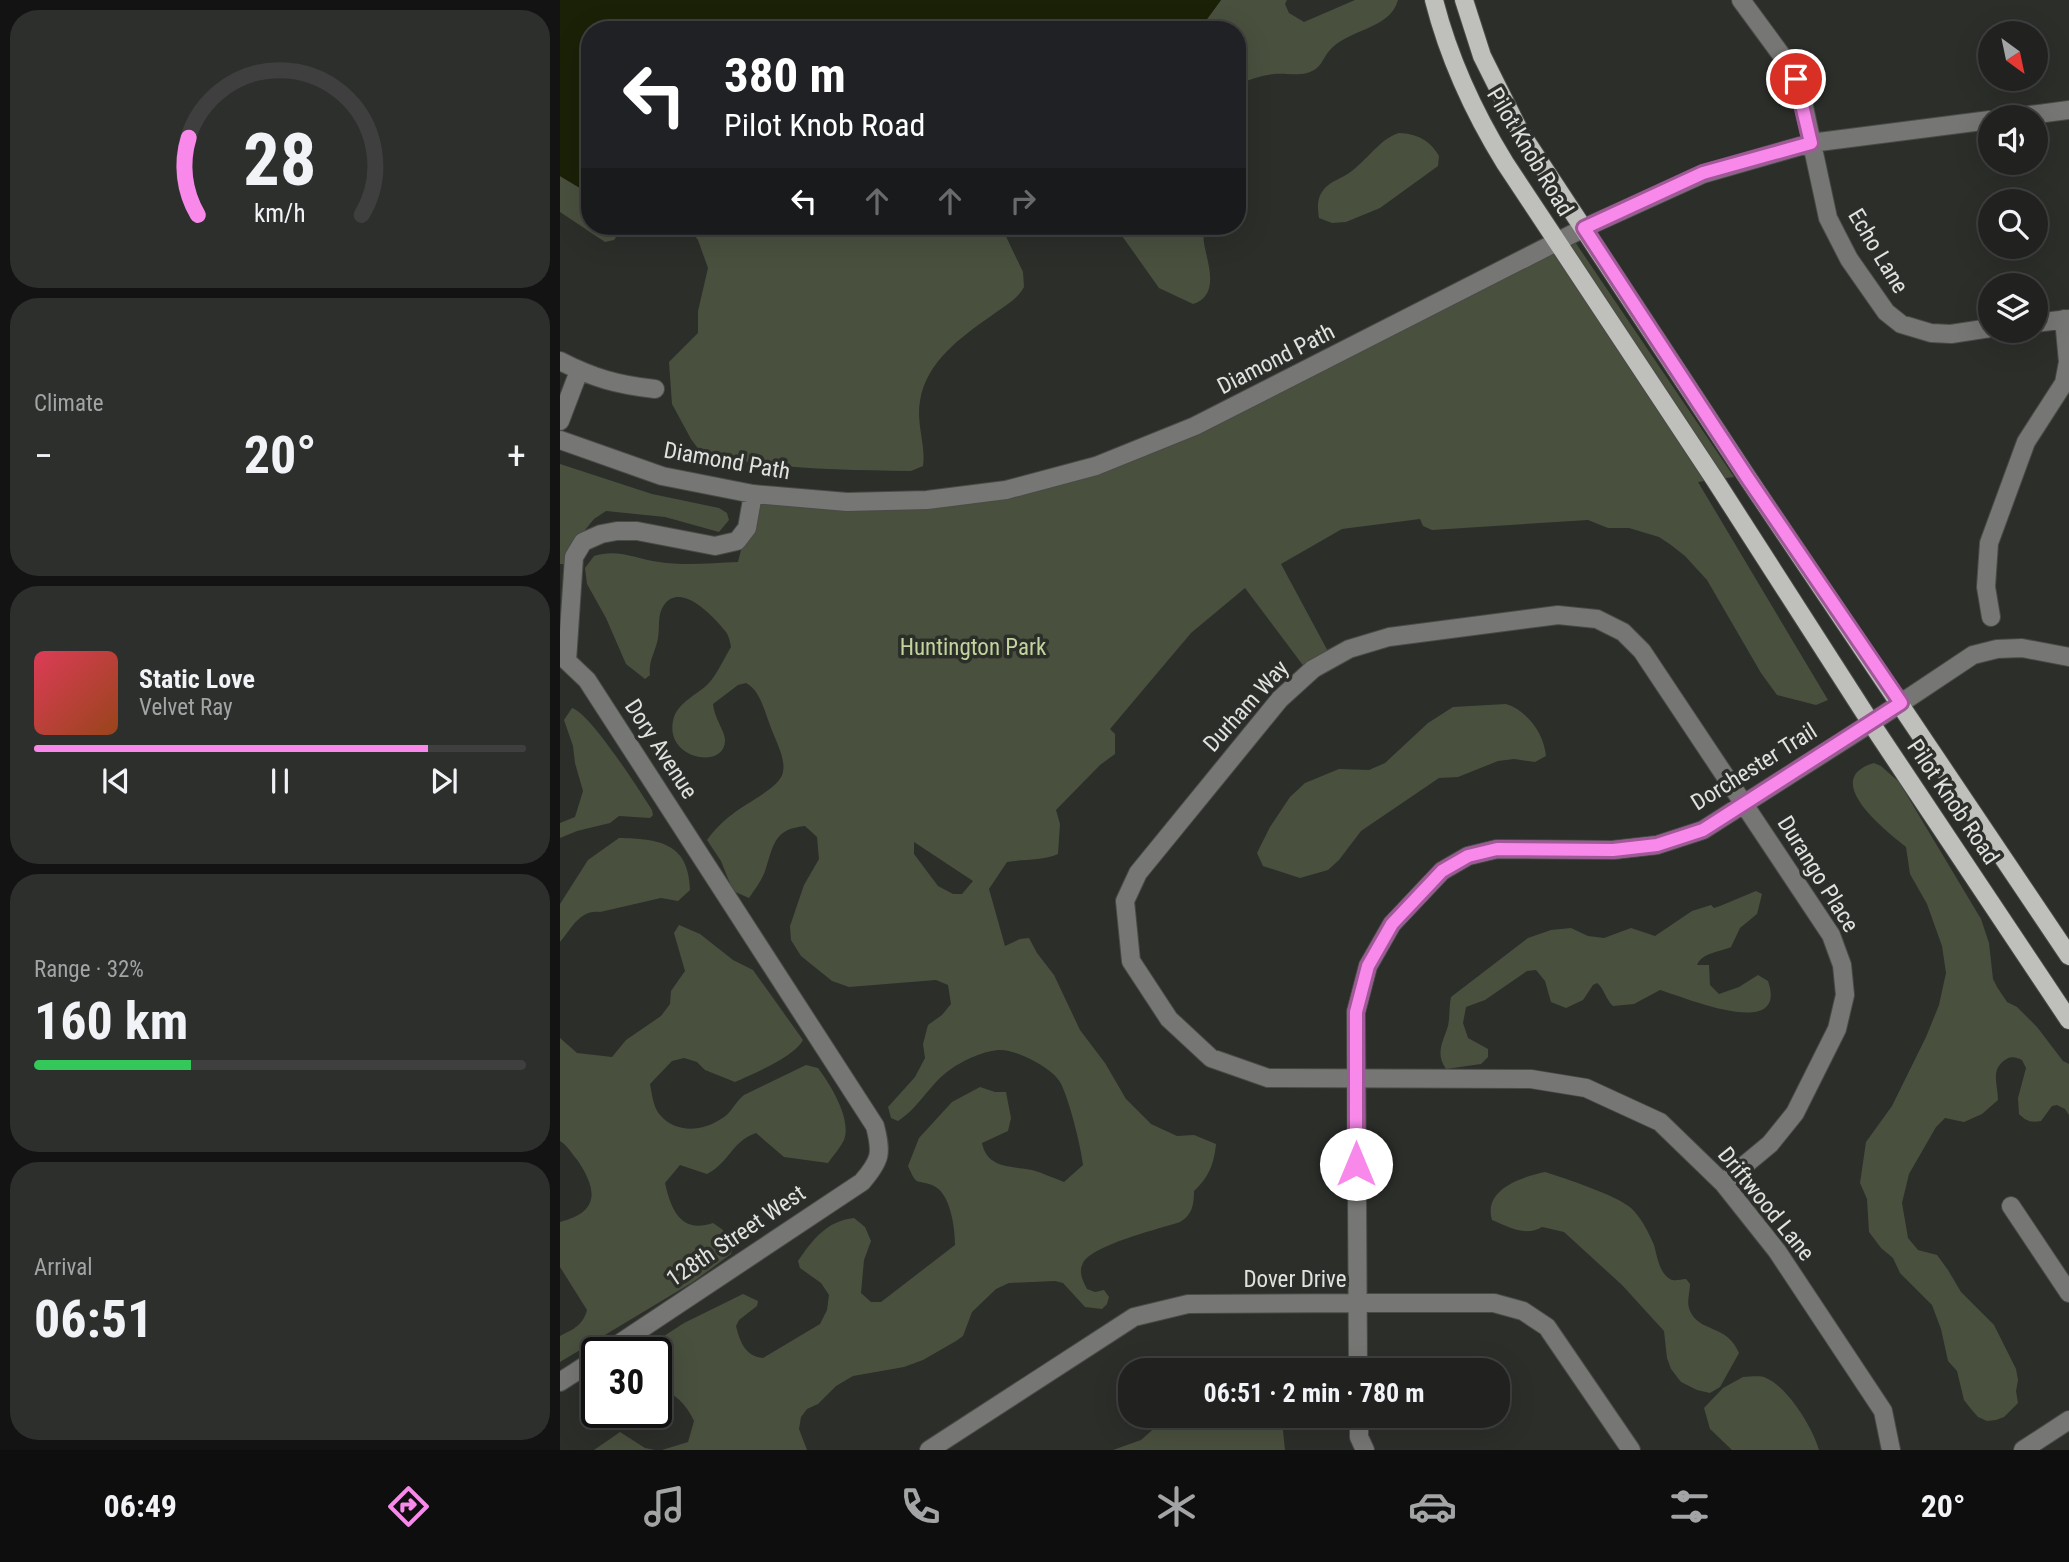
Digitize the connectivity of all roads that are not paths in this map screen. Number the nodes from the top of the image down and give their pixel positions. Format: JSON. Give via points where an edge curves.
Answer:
{"nodes":[{"id":1,"x":1434,"y":0,"type":"edge"},
{"id":2,"x":1464,"y":0,"type":"edge"},
{"id":3,"x":1741,"y":0,"type":"edge"},
{"id":4,"x":2069,"y":110,"type":"edge"},
{"id":5,"x":2048,"y":113,"type":"edge"},
{"id":6,"x":1978,"y":122,"type":"edge"},
{"id":7,"x":1811,"y":143,"type":"junction"},
{"id":8,"x":1584,"y":228,"type":"junction"},
{"id":9,"x":1557,"y":243,"type":"junction"},
{"id":10,"x":2067,"y":319,"type":"edge"},
{"id":11,"x":2048,"y":321,"type":"edge"},
{"id":12,"x":1978,"y":330,"type":"edge"},
{"id":13,"x":560,"y":360,"type":"edge"},
{"id":14,"x":579,"y":371,"type":"junction"},
{"id":15,"x":655,"y":389,"type":"dead end"},
{"id":16,"x":560,"y":421,"type":"edge"},
{"id":17,"x":560,"y":440,"type":"edge"},
{"id":18,"x":753,"y":494,"type":"junction"},
{"id":19,"x":1992,"y":617,"type":"dead end"},
{"id":20,"x":2069,"y":657,"type":"edge"},
{"id":21,"x":564,"y":664,"type":"edge"},
{"id":22,"x":1901,"y":703,"type":"junction"},
{"id":23,"x":1871,"y":723,"type":"junction"},
{"id":24,"x":1744,"y":804,"type":"junction"},
{"id":25,"x":2069,"y":956,"type":"edge"},
{"id":26,"x":2069,"y":1020,"type":"edge"},
{"id":27,"x":1355,"y":1080,"type":"junction"},
{"id":28,"x":881,"y":1148,"type":"joint"},
{"id":29,"x":1723,"y":1183,"type":"junction"},
{"id":30,"x":2011,"y":1206,"type":"dead end"},
{"id":31,"x":2069,"y":1293,"type":"edge"},
{"id":32,"x":1356,"y":1303,"type":"junction"},
{"id":33,"x":629,"y":1337,"type":"edge"},
{"id":34,"x":1358,"y":1358,"type":"edge"},
{"id":35,"x":581,"y":1368,"type":"edge"},
{"id":36,"x":560,"y":1382,"type":"edge"},
{"id":37,"x":2069,"y":1420,"type":"edge"},
{"id":38,"x":1359,"y":1428,"type":"edge"},
{"id":39,"x":929,"y":1450,"type":"edge"},
{"id":40,"x":1365,"y":1450,"type":"edge"},
{"id":41,"x":1631,"y":1450,"type":"edge"},
{"id":42,"x":1891,"y":1450,"type":"edge"},
{"id":43,"x":2023,"y":1450,"type":"edge"}],
"edges":[{"from":1,"to":9,"type":"main road","name":"Pilot Knob Road","via":[[1456,72],[1483,128]]},
{"from":2,"to":8,"type":"main road","name":"Pilot Knob Road","via":[[1482,56],[1520,132]]},
{"from":3,"to":7,"type":"street","name":"Echo Lane","via":[[1791,68],[1800,88]]},
{"from":4,"to":5,"type":"street"},
{"from":6,"to":7,"type":"street","name":"Diamond Path"},
{"from":7,"to":8,"type":"street","name":"Diamond Path","via":[[1703,173]]},
{"from":7,"to":12,"type":"street","name":"Echo Lane","via":[[1828,218],[1849,259],[1886,312],[1901,324],[1931,333]]},
{"from":8,"to":9,"type":"street","name":"Diamond Path"},
{"from":8,"to":22,"type":"main road","name":"Pilot Knob Road"},
{"from":9,"to":18,"type":"street","name":"Diamond Path","via":[[1195,426],[1096,466],[1006,490],[926,500],[847,502]]},
{"from":9,"to":23,"type":"main road","name":"Pilot Knob Road"},
{"from":10,"to":11,"type":"street"},
{"from":10,"to":19,"type":"street","via":[[2064,383],[2026,442],[1989,543],[1986,587]]},
{"from":13,"to":14,"type":"street"},
{"from":14,"to":15,"type":"street","via":[[616,384]]},
{"from":14,"to":16,"type":"street"},
{"from":17,"to":18,"type":"street","name":"Diamond Path","via":[[662,476]]},
{"from":18,"to":21,"type":"street","name":"Dory Avenue","via":[[747,528],[737,541],[715,545],[617,531],[583,542],[574,557]]},
{"from":20,"to":22,"type":"street","name":"Dorchester Trail","via":[[2022,648],[1973,655]]},
{"from":21,"to":28,"type":"street","name":"Dory Avenue","via":[[587,680],[875,1126]]},
{"from":22,"to":23,"type":"street","name":"Dorchester Trail"},
{"from":22,"to":25,"type":"main road","name":"Pilot Knob Road"},
{"from":23,"to":24,"type":"street","name":"Dorchester Trail"},
{"from":23,"to":26,"type":"main road","name":"Pilot Knob Road"},
{"from":24,"to":27,"type":"street","name":"Dorchester Trail","via":[[1703,830],[1657,845],[1613,850],[1497,849],[1468,856],[1442,871],[1392,924],[1368,966],[1356,1012]]},
{"from":24,"to":27,"type":"street","name":"Durham Way","via":[[1643,651],[1623,632],[1597,619],[1558,615],[1389,637],[1349,649],[1312,669],[1280,699],[1138,873],[1125,901],[1131,961],[1169,1019],[1211,1058],[1268,1078]]},
{"from":24,"to":29,"type":"street","name":"Durango Place","via":[[1831,935],[1842,965],[1845,995],[1837,1029],[1795,1113],[1770,1144]]},
{"from":27,"to":29,"type":"street","name":"Driftwood Lane","via":[[1531,1079],[1586,1088],[1660,1122]]},
{"from":27,"to":32,"type":"street","name":"Dorchester Trail"},
{"from":28,"to":33,"type":"street","name":"128th Street West","via":[[876,1166],[862,1182]]},
{"from":29,"to":42,"type":"street","name":"Driftwood Lane","via":[[1777,1251],[1883,1411]]},
{"from":30,"to":31,"type":"street"},
{"from":32,"to":34,"type":"street","name":"Dorchester Trail"},
{"from":32,"to":39,"type":"street","name":"Dover Drive","via":[[1188,1304],[1134,1317]]},
{"from":32,"to":41,"type":"street","name":"Dover Drive","via":[[1494,1303],[1523,1311],[1547,1327]]},
{"from":35,"to":36,"type":"street"},
{"from":37,"to":43,"type":"street"},
{"from":38,"to":40,"type":"street"}]}
